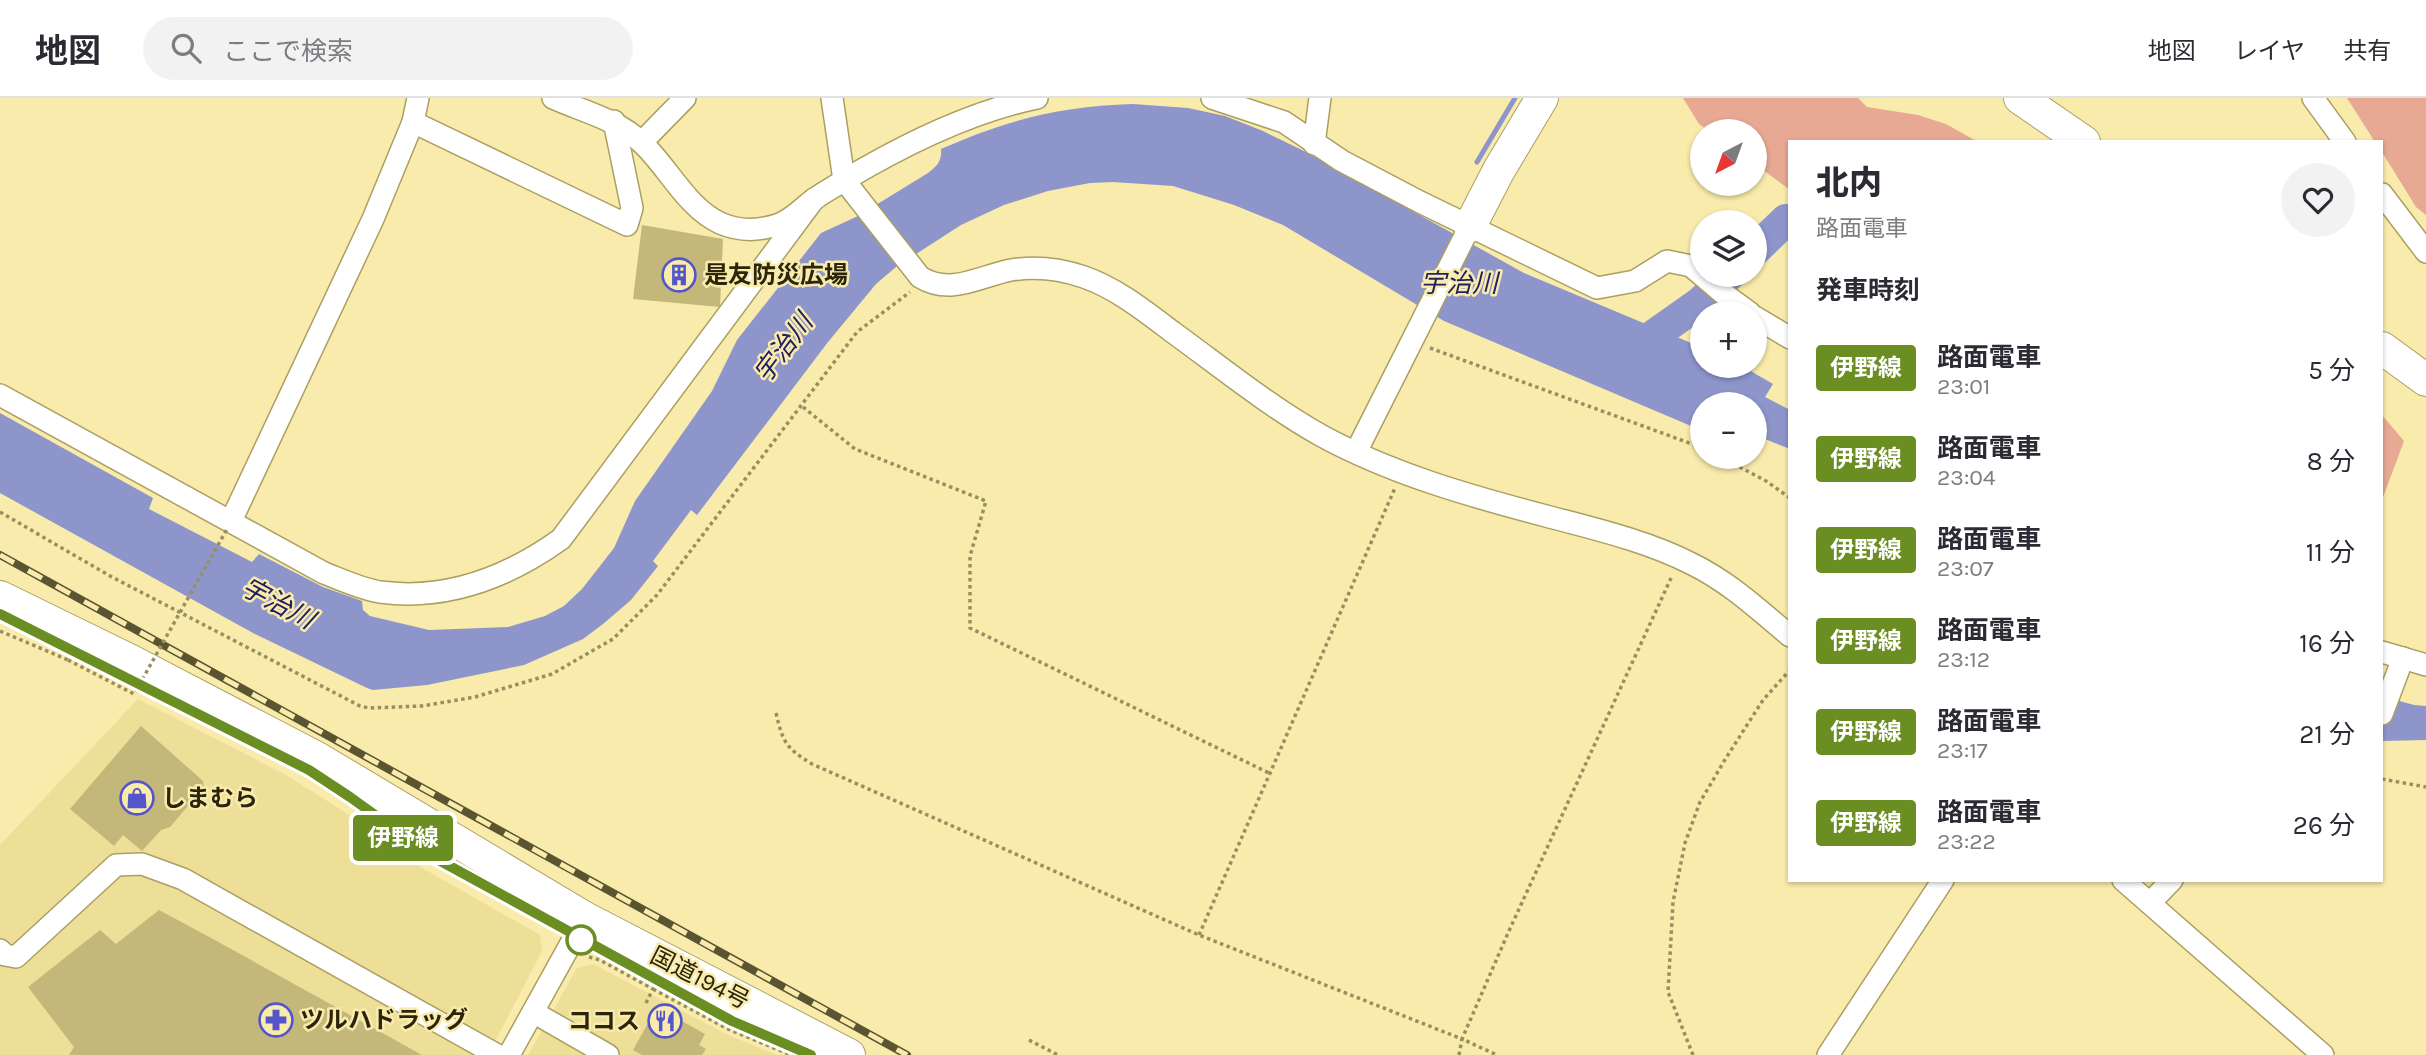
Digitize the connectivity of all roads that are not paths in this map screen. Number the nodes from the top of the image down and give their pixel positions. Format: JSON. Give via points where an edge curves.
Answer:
{"nodes":[{"id":1,"x":418,"y":98,"type":"edge"},
{"id":2,"x":553,"y":98,"type":"edge"},
{"id":3,"x":685,"y":98,"type":"edge"},
{"id":4,"x":832,"y":98,"type":"edge"},
{"id":5,"x":1038,"y":98,"type":"edge"},
{"id":6,"x":1212,"y":98,"type":"edge"},
{"id":7,"x":1320,"y":98,"type":"edge"},
{"id":8,"x":1542,"y":98,"type":"edge"},
{"id":9,"x":2020,"y":98,"type":"edge"},
{"id":10,"x":2313,"y":98,"type":"edge"},
{"id":11,"x":577,"y":103,"type":"edge"},
{"id":12,"x":614,"y":121,"type":"junction"},
{"id":13,"x":413,"y":122,"type":"junction"},
{"id":14,"x":2081,"y":140,"type":"edge"},
{"id":15,"x":2344,"y":140,"type":"edge"},
{"id":16,"x":642,"y":142,"type":"junction"},
{"id":17,"x":1314,"y":144,"type":"junction"},
{"id":18,"x":848,"y":187,"type":"junction"},
{"id":19,"x":2383,"y":195,"type":"edge"},
{"id":20,"x":814,"y":199,"type":"junction"},
{"id":21,"x":1469,"y":226,"type":"junction"},
{"id":22,"x":2426,"y":252,"type":"edge"},
{"id":23,"x":1733,"y":301,"type":"edge"},
{"id":24,"x":1767,"y":324,"type":"edge"},
{"id":25,"x":1788,"y":337,"type":"edge"},
{"id":26,"x":2383,"y":349,"type":"edge"},
{"id":27,"x":2426,"y":380,"type":"edge"},
{"id":28,"x":0,"y":396,"type":"edge"},
{"id":29,"x":1356,"y":452,"type":"junction"},
{"id":30,"x":229,"y":525,"type":"junction"},
{"id":31,"x":0,"y":597,"type":"edge"},
{"id":32,"x":1788,"y":634,"type":"edge"},
{"id":33,"x":2383,"y":652,"type":"edge"},
{"id":34,"x":2402,"y":662,"type":"junction"},
{"id":35,"x":2426,"y":665,"type":"edge"},
{"id":36,"x":2383,"y":711,"type":"edge"},
{"id":37,"x":1941,"y":882,"type":"edge"},
{"id":38,"x":2125,"y":882,"type":"edge"},
{"id":39,"x":2170,"y":882,"type":"edge"},
{"id":40,"x":2150,"y":903,"type":"junction"},
{"id":41,"x":585,"y":918,"type":"junction"},
{"id":42,"x":0,"y":950,"type":"edge"},
{"id":43,"x":533,"y":1012,"type":"junction"},
{"id":44,"x":497,"y":1055,"type":"edge"},
{"id":45,"x":509,"y":1055,"type":"edge"},
{"id":46,"x":608,"y":1055,"type":"edge"},
{"id":47,"x":848,"y":1055,"type":"edge"},
{"id":48,"x":1828,"y":1055,"type":"edge"},
{"id":49,"x":2323,"y":1055,"type":"edge"}],
"edges":[{"from":1,"to":13,"type":"street"},
{"from":2,"to":11,"type":"street"},
{"from":3,"to":16,"type":"street"},
{"from":4,"to":18,"type":"street"},
{"from":5,"to":18,"type":"street","via":[[941,130],[892,153]]},
{"from":6,"to":17,"type":"street","via":[[1284,122]]},
{"from":7,"to":17,"type":"street"},
{"from":8,"to":21,"type":"highway"},
{"from":9,"to":14,"type":"highway"},
{"from":10,"to":15,"type":"street"},
{"from":11,"to":12,"type":"street"},
{"from":12,"to":13,"type":"street","via":[[632,208],[627,225]]},
{"from":12,"to":16,"type":"street"},
{"from":13,"to":30,"type":"street","via":[[373,219]]},
{"from":16,"to":20,"type":"street","via":[[687,195],[719,222],[745,230],[761,229],[788,221]]},
{"from":17,"to":21,"type":"street"},
{"from":18,"to":20,"type":"street"},
{"from":18,"to":29,"type":"street","via":[[923,279],[954,286],[1035,268],[1087,278],[1137,306],[1293,418]]},
{"from":19,"to":22,"type":"street"},
{"from":20,"to":30,"type":"street","via":[[561,539],[537,556],[490,580],[449,590],[378,592],[324,573]]},
{"from":21,"to":23,"type":"street","via":[[1597,288],[1635,281],[1667,261],[1691,266]]},
{"from":21,"to":29,"type":"street"},
{"from":24,"to":25,"type":"street"},
{"from":26,"to":27,"type":"highway"},
{"from":28,"to":30,"type":"street"},
{"from":29,"to":32,"type":"street","via":[[1444,487],[1610,533],[1681,558],[1728,585]]},
{"from":31,"to":41,"type":"highway","name":"国道194号","via":[[317,758]]},
{"from":33,"to":34,"type":"street"},
{"from":34,"to":35,"type":"street"},
{"from":34,"to":36,"type":"street"},
{"from":37,"to":48,"type":"street"},
{"from":38,"to":40,"type":"street"},
{"from":39,"to":40,"type":"street"},
{"from":40,"to":49,"type":"street"},
{"from":41,"to":43,"type":"street"},
{"from":41,"to":47,"type":"highway","name":"国道194号"},
{"from":42,"to":44,"type":"street","via":[[16,957],[116,865],[142,864],[183,879]]},
{"from":43,"to":45,"type":"street"},
{"from":43,"to":46,"type":"street"}]}
